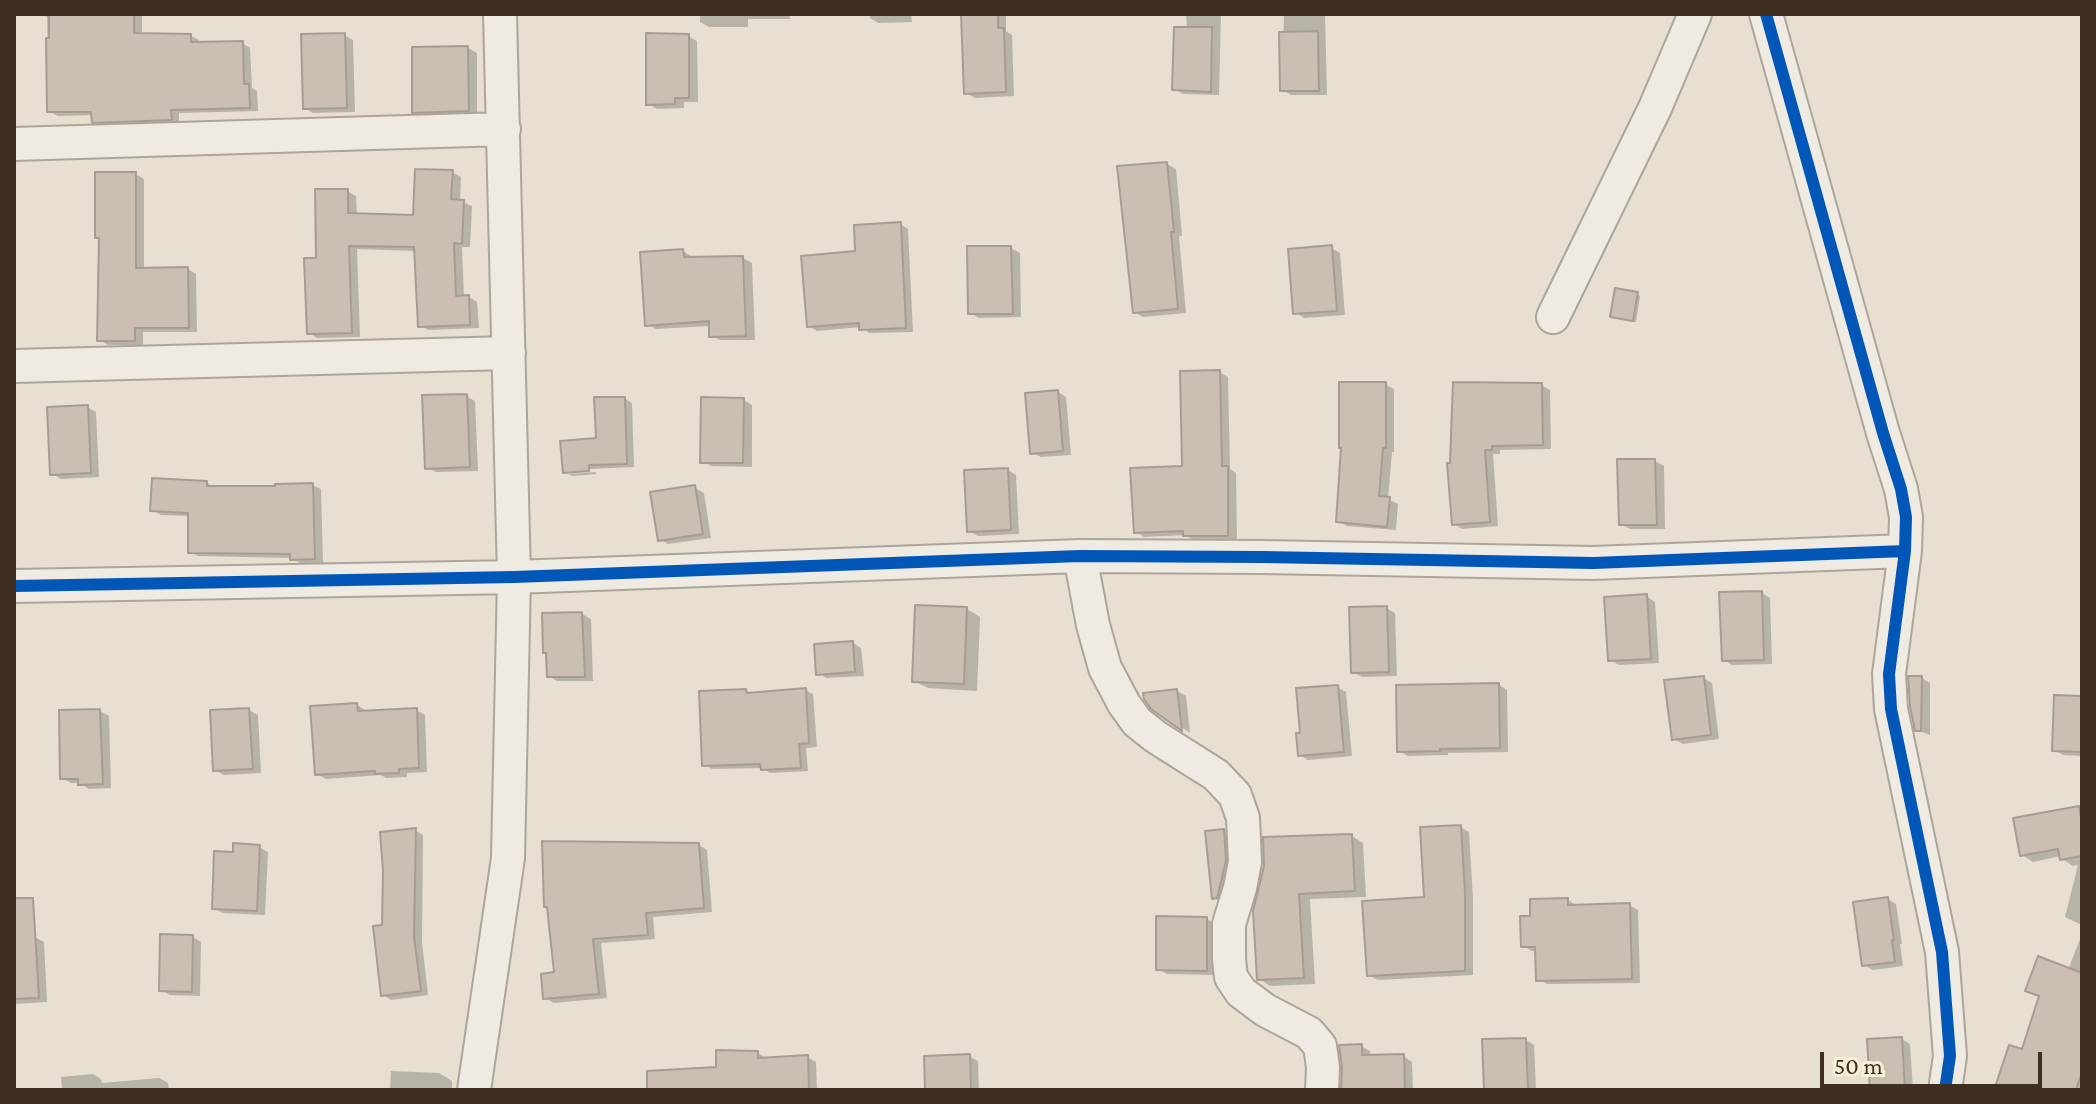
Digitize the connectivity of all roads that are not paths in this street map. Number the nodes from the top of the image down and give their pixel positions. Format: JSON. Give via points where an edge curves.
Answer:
{"nodes":[{"id":1,"x":500,"y":14,"type":"edge"},
{"id":2,"x":1695,"y":14,"type":"edge"},
{"id":3,"x":1766,"y":14,"type":"edge"},
{"id":4,"x":504,"y":129,"type":"junction"},
{"id":5,"x":14,"y":144,"type":"edge"},
{"id":6,"x":1553,"y":317,"type":"dead end"},
{"id":7,"x":509,"y":353,"type":"junction"},
{"id":8,"x":14,"y":366,"type":"edge"},
{"id":9,"x":1905,"y":551,"type":"junction"},
{"id":10,"x":1080,"y":556,"type":"junction"},
{"id":11,"x":514,"y":577,"type":"junction"},
{"id":12,"x":14,"y":586,"type":"edge"},
{"id":13,"x":474,"y":1090,"type":"edge"},
{"id":14,"x":1322,"y":1090,"type":"edge"},
{"id":15,"x":1945,"y":1090,"type":"edge"}],
"edges":[{"from":1,"to":4,"type":"street"},
{"from":2,"to":6,"type":"street"},
{"from":3,"to":9,"type":"street","via":[[1901,489]]},
{"from":4,"to":5,"type":"street"},
{"from":4,"to":7,"type":"street"},
{"from":7,"to":8,"type":"street"},
{"from":7,"to":11,"type":"street"},
{"from":9,"to":10,"type":"street","via":[[1593,563]]},
{"from":9,"to":15,"type":"street","via":[[1889,674],[1891,709],[1942,952],[1950,1056]]},
{"from":10,"to":11,"type":"street"},
{"from":10,"to":14,"type":"street","via":[[1105,668],[1124,704],[1137,722],[1216,775],[1235,795],[1243,818],[1245,862],[1229,924],[1231,977],[1241,992],[1309,1033],[1320,1046]]},
{"from":11,"to":12,"type":"street"},
{"from":11,"to":13,"type":"street","via":[[508,858]]}]}
